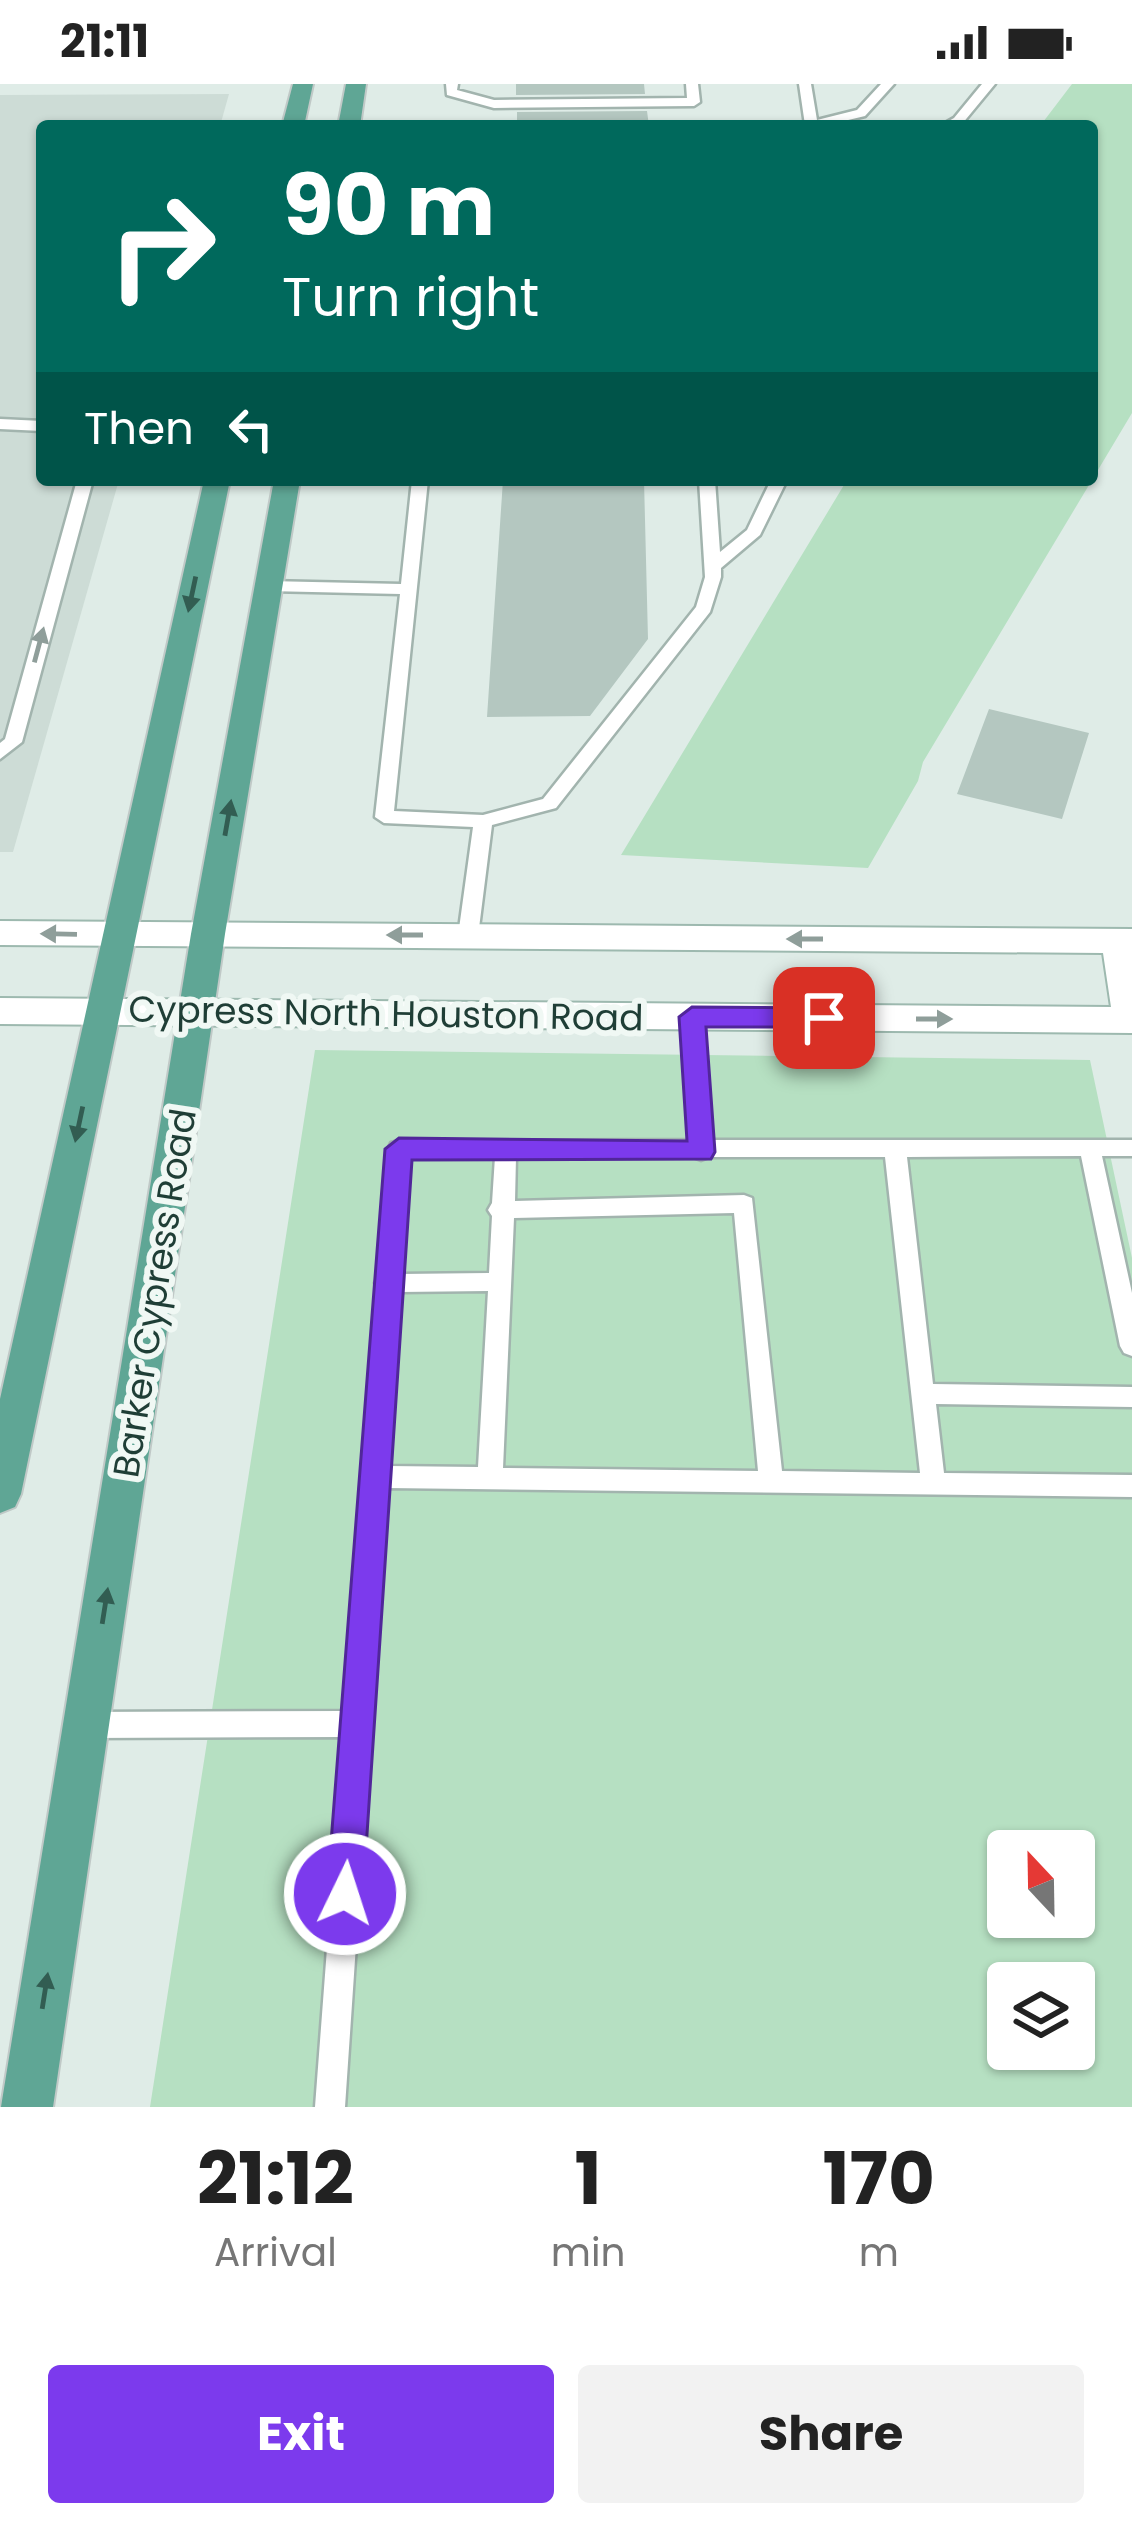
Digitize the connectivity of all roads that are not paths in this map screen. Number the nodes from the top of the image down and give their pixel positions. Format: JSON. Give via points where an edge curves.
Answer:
{"nodes":[{"id":1,"x":303,"y":84,"type":"edge"},
{"id":2,"x":356,"y":84,"type":"edge"},
{"id":3,"x":452,"y":84,"type":"edge"},
{"id":4,"x":692,"y":84,"type":"edge"},
{"id":5,"x":805,"y":84,"type":"edge"},
{"id":6,"x":888,"y":84,"type":"edge"},
{"id":7,"x":989,"y":84,"type":"edge"},
{"id":8,"x":294,"y":120,"type":"edge"},
{"id":9,"x":350,"y":120,"type":"edge"},
{"id":10,"x":811,"y":120,"type":"edge"},
{"id":11,"x":833,"y":120,"type":"edge"},
{"id":12,"x":959,"y":120,"type":"edge"},
{"id":13,"x":0,"y":424,"type":"edge"},
{"id":14,"x":36,"y":426,"type":"edge"},
{"id":15,"x":83,"y":486,"type":"edge"},
{"id":16,"x":216,"y":486,"type":"edge"},
{"id":17,"x":286,"y":486,"type":"edge"},
{"id":18,"x":419,"y":486,"type":"edge"},
{"id":19,"x":707,"y":486,"type":"edge"},
{"id":20,"x":776,"y":486,"type":"edge"},
{"id":21,"x":713,"y":566,"type":"junction"},
{"id":22,"x":268,"y":586,"type":"junction"},
{"id":23,"x":410,"y":589,"type":"junction"},
{"id":24,"x":0,"y":753,"type":"edge"},
{"id":25,"x":483,"y":821,"type":"junction"},
{"id":26,"x":0,"y":933,"type":"edge"},
{"id":27,"x":208,"y":934,"type":"junction"},
{"id":28,"x":118,"y":935,"type":"junction"},
{"id":29,"x":468,"y":936,"type":"junction"},
{"id":30,"x":1125,"y":941,"type":"edge"},
{"id":31,"x":199,"y":1009,"type":"junction"},
{"id":32,"x":103,"y":1010,"type":"junction"},
{"id":33,"x":0,"y":1011,"type":"edge"},
{"id":34,"x":692,"y":1017,"type":"junction"},
{"id":35,"x":1131,"y":1023,"type":"edge"},
{"id":36,"x":1132,"y":1148,"type":"edge"},
{"id":37,"x":895,"y":1149,"type":"junction"},
{"id":38,"x":1090,"y":1150,"type":"junction"},
{"id":39,"x":506,"y":1151,"type":"junction"},
{"id":40,"x":701,"y":1152,"type":"junction"},
{"id":41,"x":500,"y":1210,"type":"junction"},
{"id":42,"x":497,"y":1282,"type":"junction"},
{"id":43,"x":386,"y":1283,"type":"junction"},
{"id":44,"x":1132,"y":1346,"type":"edge"},
{"id":45,"x":14,"y":1362,"type":"edge"},
{"id":46,"x":925,"y":1394,"type":"junction"},
{"id":47,"x":1132,"y":1397,"type":"edge"},
{"id":48,"x":373,"y":1477,"type":"junction"},
{"id":49,"x":490,"y":1478,"type":"junction"},
{"id":50,"x":771,"y":1482,"type":"junction"},
{"id":51,"x":933,"y":1483,"type":"junction"},
{"id":52,"x":1132,"y":1486,"type":"edge"},
{"id":53,"x":0,"y":1494,"type":"edge"},
{"id":54,"x":356,"y":1724,"type":"junction"},
{"id":55,"x":86,"y":1725,"type":"junction"},
{"id":56,"x":27,"y":2107,"type":"edge"},
{"id":57,"x":330,"y":2107,"type":"edge"}],
"edges":[{"from":1,"to":8,"type":"main road"},
{"from":2,"to":9,"type":"main road"},
{"from":3,"to":4,"type":"lane","via":[[451,92],[494,104],[694,102]]},
{"from":5,"to":10,"type":"lane"},
{"from":6,"to":11,"type":"lane","via":[[862,112]]},
{"from":7,"to":12,"type":"lane"},
{"from":13,"to":14,"type":"lane"},
{"from":24,"to":15,"type":"lane","one_way":true,"via":[[13,742]]},
{"from":16,"to":28,"type":"main road","one_way":true},
{"from":17,"to":22,"type":"main road","name":"Barker Cypress Road"},
{"from":18,"to":23,"type":"lane"},
{"from":19,"to":21,"type":"lane"},
{"from":20,"to":21,"type":"lane","via":[[754,532]]},
{"from":21,"to":25,"type":"lane","via":[[704,608],[549,804]]},
{"from":22,"to":23,"type":"lane"},
{"from":27,"to":22,"type":"main road","name":"Barker Cypress Road","one_way":true},
{"from":23,"to":25,"type":"lane","via":[[384,818]]},
{"from":25,"to":29,"type":"lane"},
{"from":28,"to":26,"type":"main road","name":"Cypress North Houston Road","one_way":true},
{"from":27,"to":28,"type":"main road","name":"Cypress North Houston Road"},
{"from":29,"to":27,"type":"main road","name":"Cypress North Houston Road","one_way":true},
{"from":27,"to":31,"type":"main road","name":"Barker Cypress Road"},
{"from":28,"to":32,"type":"main road"},
{"from":30,"to":29,"type":"main road","name":"Cypress North Houston Road","one_way":true},
{"from":30,"to":35,"type":"main road"},
{"from":31,"to":32,"type":"main road","name":"Cypress North Houston Road"},
{"from":31,"to":34,"type":"main road","name":"Cypress North Houston Road"},
{"from":55,"to":31,"type":"main road","name":"Barker Cypress Road","one_way":true},
{"from":32,"to":33,"type":"main road","name":"Cypress North Houston Road"},
{"from":32,"to":45,"type":"main road","one_way":true},
{"from":34,"to":35,"type":"main road","name":"Cypress North Houston Road","one_way":true},
{"from":34,"to":40,"type":"lane"},
{"from":36,"to":38,"type":"lane"},
{"from":37,"to":38,"type":"lane"},
{"from":37,"to":40,"type":"lane"},
{"from":37,"to":46,"type":"lane"},
{"from":38,"to":44,"type":"lane"},
{"from":39,"to":40,"type":"lane"},
{"from":39,"to":41,"type":"lane"},
{"from":39,"to":43,"type":"lane","via":[[399,1149]]},
{"from":41,"to":42,"type":"lane"},
{"from":41,"to":50,"type":"lane","via":[[744,1204]]},
{"from":42,"to":43,"type":"lane"},
{"from":42,"to":49,"type":"lane"},
{"from":43,"to":48,"type":"lane"},
{"from":45,"to":53,"type":"main road"},
{"from":46,"to":47,"type":"lane"},
{"from":46,"to":51,"type":"lane"},
{"from":48,"to":49,"type":"lane"},
{"from":48,"to":54,"type":"lane"},
{"from":49,"to":50,"type":"lane"},
{"from":50,"to":51,"type":"lane"},
{"from":51,"to":52,"type":"lane"},
{"from":54,"to":55,"type":"lane"},
{"from":54,"to":57,"type":"lane"},
{"from":56,"to":55,"type":"main road","name":"Barker Cypress Road","one_way":true}]}
